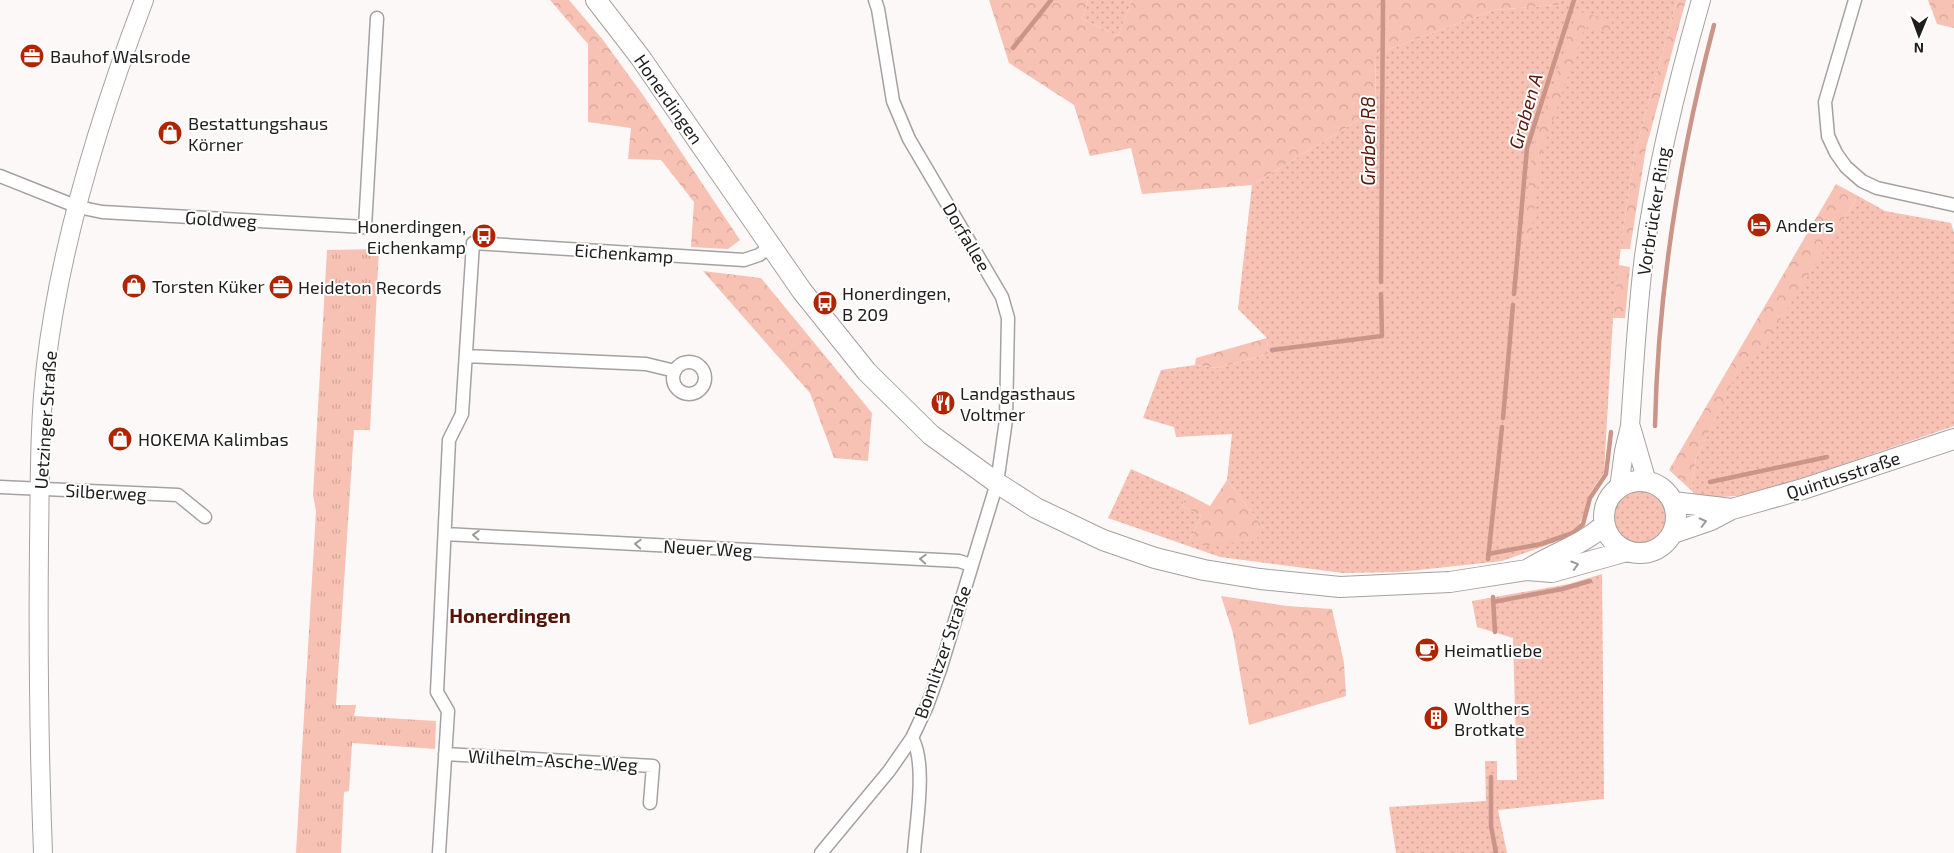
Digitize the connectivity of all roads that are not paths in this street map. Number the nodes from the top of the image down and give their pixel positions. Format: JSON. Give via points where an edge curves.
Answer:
{"nodes":[{"id":1,"x":144,"y":0,"type":"edge"},
{"id":2,"x":596,"y":0,"type":"edge"},
{"id":3,"x":875,"y":0,"type":"edge"},
{"id":4,"x":1701,"y":0,"type":"edge"},
{"id":5,"x":1855,"y":0,"type":"edge"},
{"id":6,"x":377,"y":18,"type":"dead end"},
{"id":7,"x":0,"y":176,"type":"edge"},
{"id":8,"x":1954,"y":205,"type":"edge"},
{"id":9,"x":78,"y":207,"type":"junction"},
{"id":10,"x":473,"y":244,"type":"joint"},
{"id":11,"x":770,"y":246,"type":"junction"},
{"id":12,"x":466,"y":356,"type":"junction"},
{"id":13,"x":675,"y":371,"type":"dead end"},
{"id":14,"x":1630,"y":426,"type":"junction"},
{"id":15,"x":1954,"y":440,"type":"edge"},
{"id":16,"x":1648,"y":482,"type":"junction"},
{"id":17,"x":997,"y":483,"type":"junction"},
{"id":18,"x":0,"y":487,"type":"edge"},
{"id":19,"x":40,"y":488,"type":"junction"},
{"id":20,"x":1619,"y":488,"type":"junction"},
{"id":21,"x":1673,"y":502,"type":"junction"},
{"id":22,"x":1732,"y":508,"type":"junction"},
{"id":23,"x":205,"y":517,"type":"dead end"},
{"id":24,"x":1605,"y":524,"type":"junction"},
{"id":25,"x":1673,"y":533,"type":"junction"},
{"id":26,"x":445,"y":534,"type":"junction"},
{"id":27,"x":1627,"y":551,"type":"junction"},
{"id":28,"x":971,"y":565,"type":"junction"},
{"id":29,"x":1527,"y":570,"type":"junction"},
{"id":30,"x":912,"y":738,"type":"junction"},
{"id":31,"x":445,"y":754,"type":"junction"},
{"id":32,"x":650,"y":803,"type":"dead end"},
{"id":33,"x":43,"y":853,"type":"edge"},
{"id":34,"x":439,"y":853,"type":"edge"},
{"id":35,"x":821,"y":853,"type":"edge"},
{"id":36,"x":914,"y":853,"type":"edge"}],
"edges":[{"from":1,"to":9,"type":"street","name":"Uetzinger Straße"},
{"from":2,"to":11,"type":"main road","name":"Honerdingen","via":[[640,57]]},
{"from":3,"to":17,"type":"street","name":"Dorfallee","via":[[893,101],[909,139],[1002,297],[1008,318],[1006,420]]},
{"from":4,"to":14,"type":"street","name":"Vorbrücker Ring","via":[[1667,126],[1655,185],[1644,258]]},
{"from":5,"to":8,"type":"street","via":[[1825,102],[1828,136],[1836,153],[1851,172],[1877,188]]},
{"from":6,"to":9,"type":"street","name":"Goldweg","via":[[365,227],[102,212]]},
{"from":7,"to":9,"type":"street","name":"Goldweg"},
{"from":9,"to":19,"type":"street","name":"Uetzinger Straße","via":[[46,366]]},
{"from":10,"to":11,"type":"street","name":"Eichenkamp","via":[[744,260],[759,255]]},
{"from":10,"to":12,"type":"street","name":"Wilhelm-Asche-Weg"},
{"from":11,"to":17,"type":"main road","name":"Honerdingen","via":[[867,372],[931,435]]},
{"from":12,"to":13,"type":"street","via":[[646,364]]},
{"from":12,"to":26,"type":"street","name":"Wilhelm-Asche-Weg","via":[[462,414],[449,440]]},
{"from":14,"to":16,"type":"street","name":"Vorbrücker Ring"},
{"from":14,"to":20,"type":"street","name":"Vorbrücker Ring"},
{"from":15,"to":22,"type":"main road","name":"Quintusstraße","via":[[1803,489]]},
{"from":16,"to":20,"type":"main road","via":[[1633,482]]},
{"from":16,"to":21,"type":"main road","via":[[1663,489]]},
{"from":17,"to":28,"type":"street","name":"Bomlitzer Straße"},
{"from":17,"to":29,"type":"main road","name":"Honerdingen","via":[[1036,508],[1103,540],[1148,556],[1204,570],[1352,587],[1450,582]]},
{"from":18,"to":19,"type":"street","name":"Silberweg"},
{"from":19,"to":23,"type":"street","name":"Silberweg","via":[[178,495]]},
{"from":19,"to":33,"type":"street","name":"Uetzinger Straße","via":[[38,679]]},
{"from":20,"to":24,"type":"main road","via":[[1607,504]]},
{"from":21,"to":22,"type":"main road","name":"Quintusstraße"},
{"from":21,"to":25,"type":"main road","via":[[1676,523]]},
{"from":25,"to":22,"type":"main road","name":"Quintusstraße","one_way":true,"via":[[1711,520]]},
{"from":24,"to":27,"type":"main road","via":[[1613,540]]},
{"from":24,"to":29,"type":"main road","via":[[1573,548],[1546,557]]},
{"from":25,"to":27,"type":"main road","via":[[1667,542],[1648,552]]},
{"from":28,"to":26,"type":"street","name":"Neuer Weg","one_way":true,"via":[[958,561]]},
{"from":26,"to":31,"type":"street","name":"Wilhelm-Asche-Weg","via":[[437,692],[448,711]]},
{"from":29,"to":27,"type":"main road","one_way":true,"via":[[1552,572]]},
{"from":28,"to":30,"type":"street","name":"Bomlitzer Straße","via":[[938,674]]},
{"from":30,"to":35,"type":"street","name":"Bomlitzer Straße"},
{"from":30,"to":36,"type":"street","via":[[920,764]]},
{"from":31,"to":32,"type":"street","name":"Wilhelm-Asche-Weg","via":[[652,766]]},
{"from":31,"to":34,"type":"street","name":"Wilhelm-Asche-Weg"}]}
